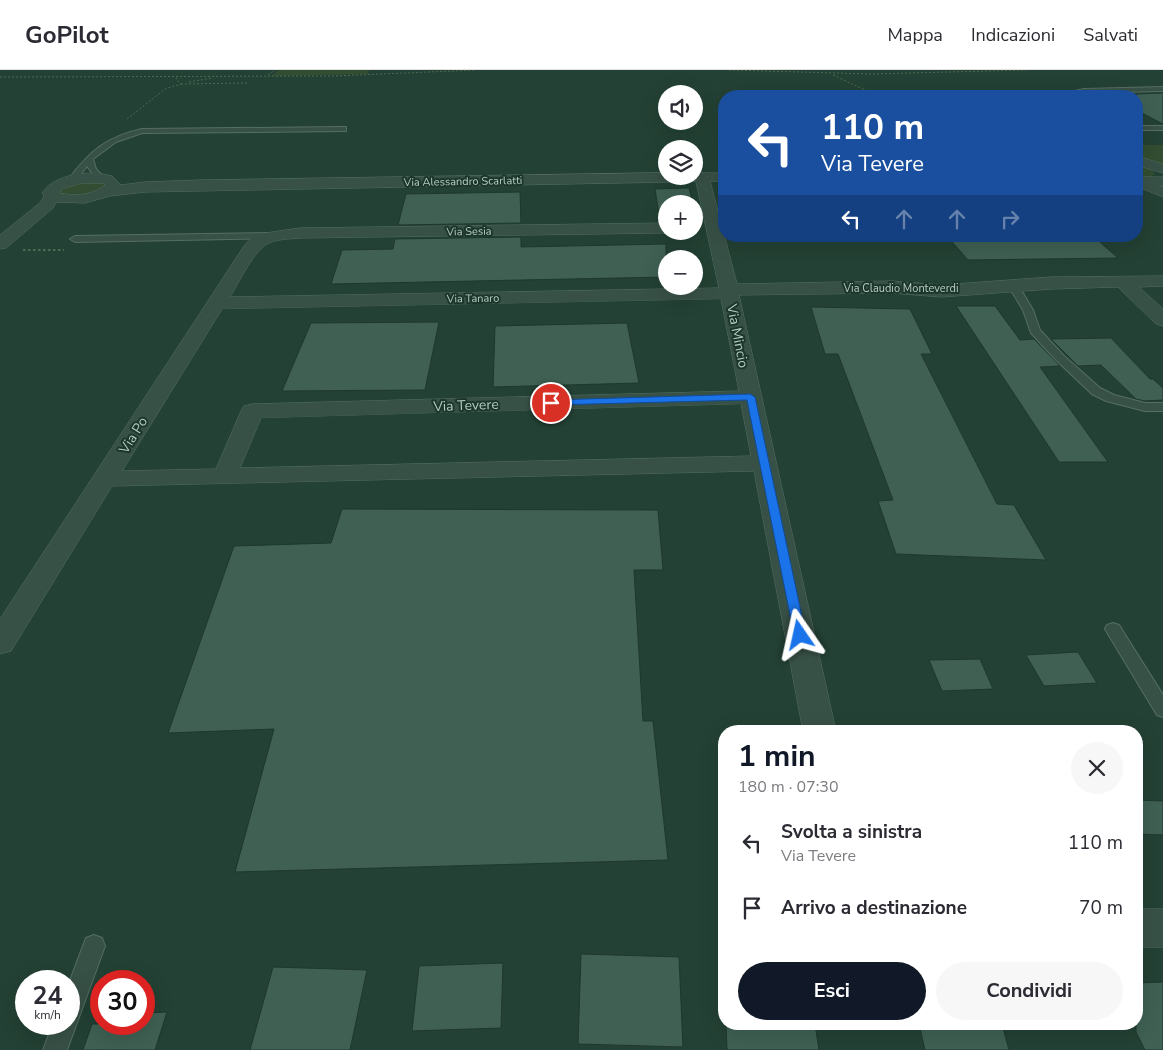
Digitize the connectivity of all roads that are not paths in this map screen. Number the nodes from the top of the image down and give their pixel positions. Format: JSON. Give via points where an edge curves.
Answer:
{"nodes":[{"id":1,"x":1163,"y":89,"type":"edge"},
{"id":2,"x":1124,"y":90,"type":"edge"},
{"id":3,"x":1143,"y":128,"type":"edge"},
{"id":4,"x":1163,"y":128,"type":"edge"},
{"id":5,"x":343,"y":129,"type":"dead end"},
{"id":6,"x":89,"y":159,"type":"junction"},
{"id":7,"x":1143,"y":165,"type":"edge"},
{"id":8,"x":713,"y":177,"type":"edge"},
{"id":9,"x":1162,"y":178,"type":"edge"},
{"id":10,"x":72,"y":180,"type":"junction"},
{"id":11,"x":1143,"y":181,"type":"edge"},
{"id":12,"x":106,"y":184,"type":"junction"},
{"id":13,"x":52,"y":196,"type":"junction"},
{"id":14,"x":88,"y":198,"type":"junction"},
{"id":15,"x":30,"y":220,"type":"junction"},
{"id":16,"x":658,"y":228,"type":"edge"},
{"id":17,"x":273,"y":236,"type":"junction"},
{"id":18,"x":75,"y":238,"type":"dead end"},
{"id":19,"x":0,"y":244,"type":"edge"},
{"id":20,"x":1155,"y":278,"type":"edge"},
{"id":21,"x":1122,"y":281,"type":"junction"},
{"id":22,"x":1013,"y":285,"type":"junction"},
{"id":23,"x":729,"y":291,"type":"junction"},
{"id":24,"x":215,"y":303,"type":"junction"},
{"id":25,"x":1163,"y":320,"type":"edge"},
{"id":26,"x":750,"y":397,"type":"junction"},
{"id":27,"x":1163,"y":407,"type":"edge"},
{"id":28,"x":765,"y":463,"type":"junction"},
{"id":29,"x":226,"y":476,"type":"junction"},
{"id":30,"x":105,"y":479,"type":"junction"},
{"id":31,"x":1113,"y":629,"type":"dead end"},
{"id":32,"x":0,"y":643,"type":"edge"},
{"id":33,"x":1163,"y":710,"type":"edge"},
{"id":34,"x":819,"y":725,"type":"edge"},
{"id":35,"x":1143,"y":928,"type":"edge"},
{"id":36,"x":1163,"y":928,"type":"edge"},
{"id":37,"x":94,"y":946,"type":"dead end"},
{"id":38,"x":80,"y":984,"type":"edge"},
{"id":39,"x":61,"y":1035,"type":"edge"},
{"id":40,"x":55,"y":1050,"type":"edge"}],
"edges":[{"from":1,"to":2,"type":"lane"},
{"from":3,"to":4,"type":"lane"},
{"from":5,"to":6,"type":"lane","via":[[142,131],[114,138]]},
{"from":6,"to":10,"type":"lane"},
{"from":6,"to":12,"type":"lane","via":[[92,170]]},
{"from":7,"to":9,"type":"street"},
{"from":8,"to":12,"type":"street","name":"Via Alessandro Scarlatti","via":[[145,188]]},
{"from":8,"to":23,"type":"street","name":"Via Mincio","via":[[708,228]]},
{"from":9,"to":11,"type":"street"},
{"from":10,"to":12,"type":"street"},
{"from":10,"to":13,"type":"street","via":[[52,189]]},
{"from":12,"to":14,"type":"street"},
{"from":13,"to":14,"type":"street"},
{"from":13,"to":15,"type":"street"},
{"from":14,"to":15,"type":"street"},
{"from":15,"to":19,"type":"street"},
{"from":16,"to":17,"type":"street","name":"Via Sesia"},
{"from":17,"to":18,"type":"lane"},
{"from":17,"to":24,"type":"street","name":"Via Po","via":[[257,242],[250,250]]},
{"from":20,"to":21,"type":"street","name":"Via Claudio Monteverdi"},
{"from":21,"to":22,"type":"street","name":"Via Claudio Monteverdi"},
{"from":21,"to":25,"type":"street"},
{"from":22,"to":23,"type":"street","name":"Via Claudio Monteverdi","via":[[941,290],[892,287]]},
{"from":22,"to":27,"type":"lane","via":[[1028,310],[1035,331],[1096,390],[1110,398],[1145,408]]},
{"from":23,"to":24,"type":"street","name":"Via Tanaro"},
{"from":23,"to":26,"type":"street","name":"Via Mincio"},
{"from":24,"to":30,"type":"street","name":"Via Po"},
{"from":26,"to":28,"type":"street","name":"Via Mincio"},
{"from":26,"to":29,"type":"street","name":"Via Tevere","via":[[252,411]]},
{"from":28,"to":29,"type":"street"},
{"from":28,"to":34,"type":"street","name":"Via Mincio"},
{"from":29,"to":30,"type":"street"},
{"from":30,"to":32,"type":"street","name":"Via Po"},
{"from":31,"to":33,"type":"lane"},
{"from":35,"to":36,"type":"street"},
{"from":37,"to":38,"type":"lane"},
{"from":39,"to":40,"type":"lane"}]}
